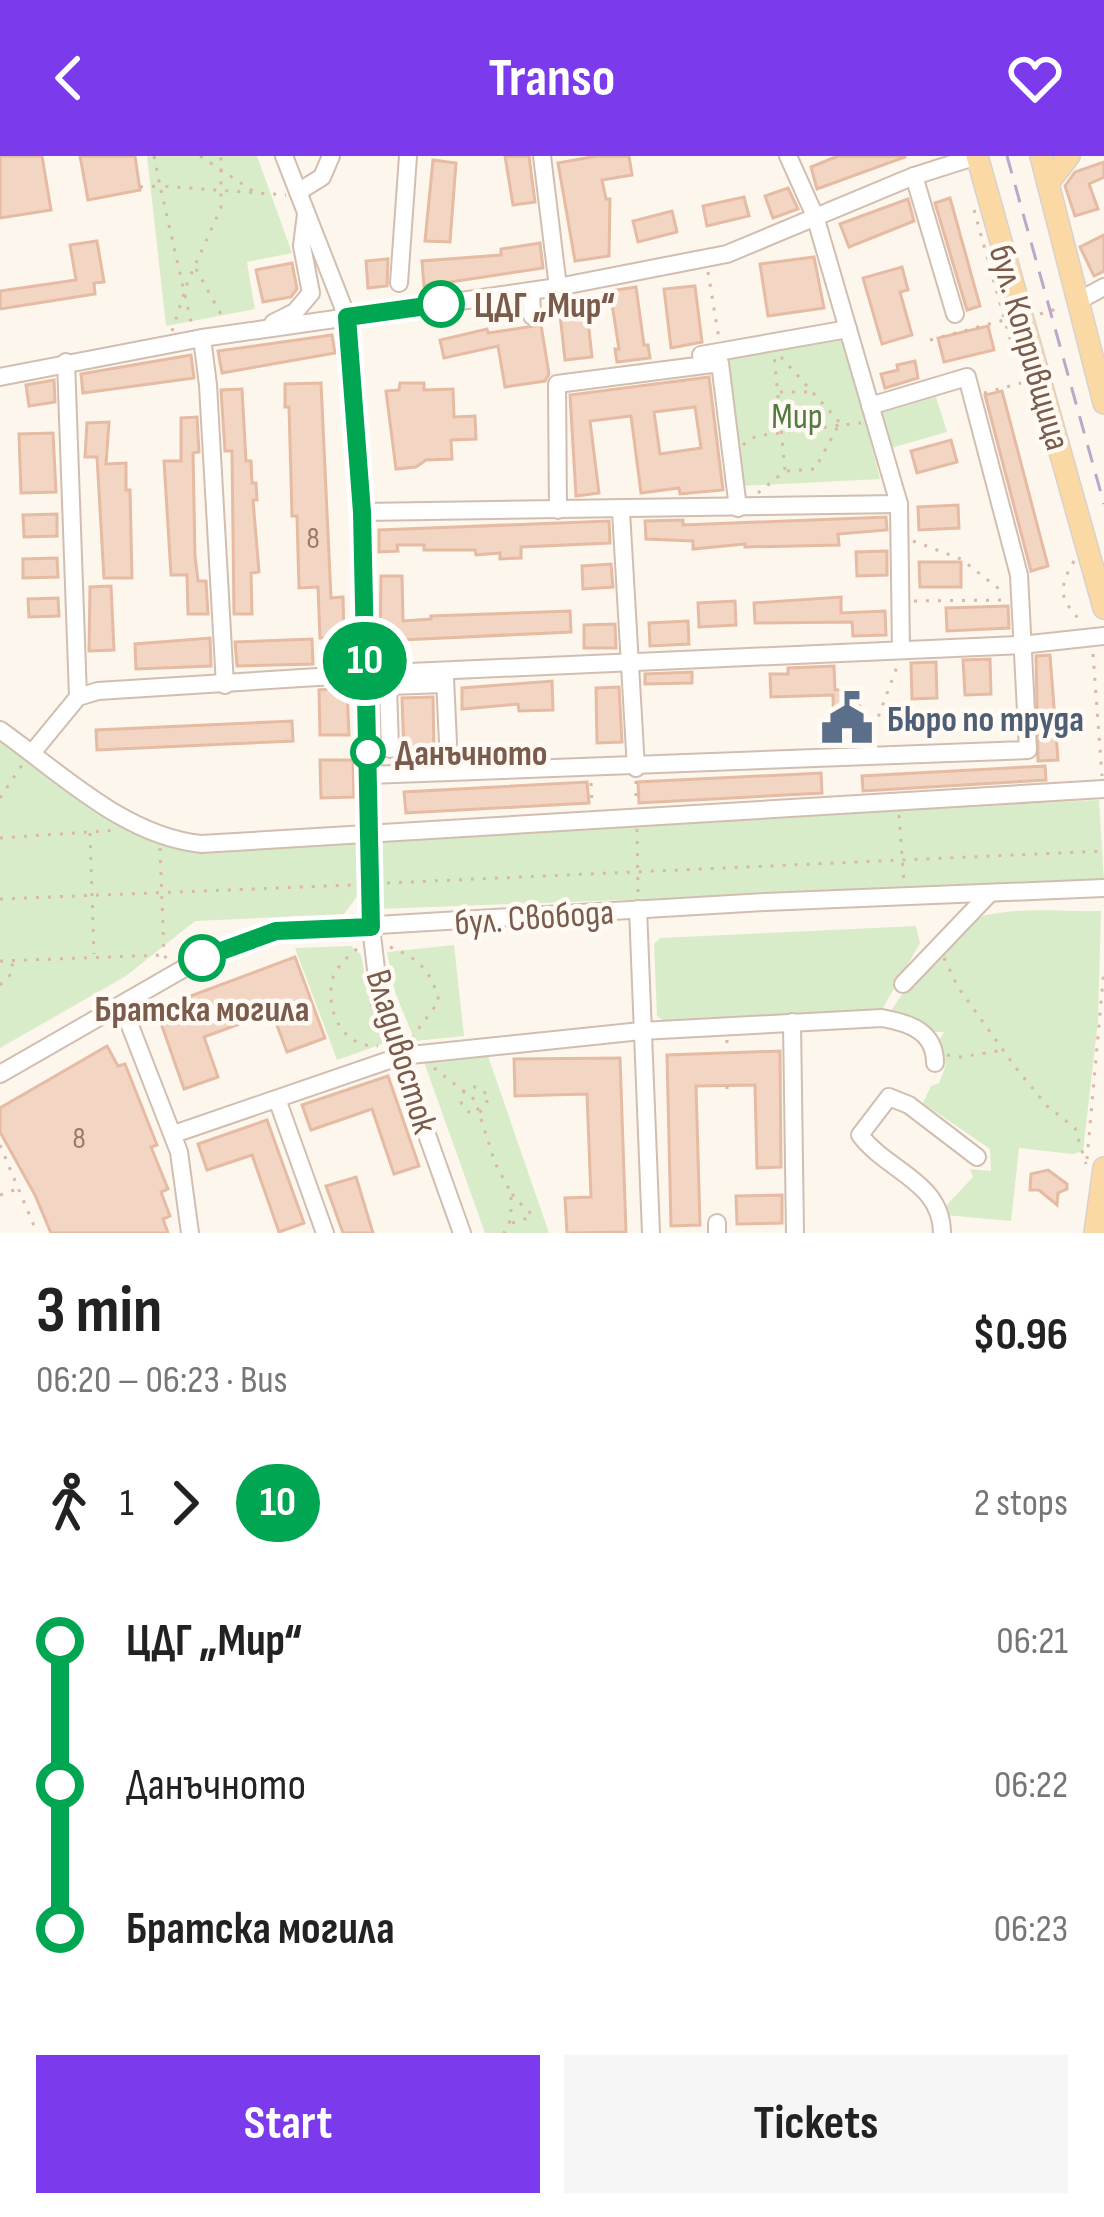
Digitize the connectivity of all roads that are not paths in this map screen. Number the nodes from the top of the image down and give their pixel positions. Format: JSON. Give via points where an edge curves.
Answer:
{"nodes":[{"id":1,"x":284,"y":156,"type":"edge"},
{"id":2,"x":331,"y":156,"type":"edge"},
{"id":3,"x":408,"y":156,"type":"edge"},
{"id":4,"x":788,"y":156,"type":"edge"},
{"id":5,"x":977,"y":156,"type":"edge"},
{"id":6,"x":1041,"y":156,"type":"edge"},
{"id":7,"x":1069,"y":156,"type":"edge"},
{"id":8,"x":548,"y":157,"type":"edge"},
{"id":9,"x":914,"y":176,"type":"junction"},
{"id":10,"x":1048,"y":183,"type":"junction"},
{"id":11,"x":301,"y":201,"type":"junction"},
{"id":12,"x":815,"y":216,"type":"junction"},
{"id":13,"x":399,"y":283,"type":"dead end"},
{"id":14,"x":558,"y":287,"type":"junction"},
{"id":15,"x":1104,"y":287,"type":"edge"},
{"id":16,"x":531,"y":291,"type":"junction"},
{"id":17,"x":1078,"y":301,"type":"junction"},
{"id":18,"x":955,"y":314,"type":"dead end"},
{"id":19,"x":532,"y":316,"type":"dead end"},
{"id":20,"x":347,"y":317,"type":"junction"},
{"id":21,"x":265,"y":329,"type":"junction"},
{"id":22,"x":848,"y":329,"type":"junction"},
{"id":23,"x":198,"y":339,"type":"junction"},
{"id":24,"x":66,"y":362,"type":"junction"},
{"id":25,"x":566,"y":375,"type":"dead end"},
{"id":26,"x":0,"y":376,"type":"edge"},
{"id":27,"x":1104,"y":400,"type":"edge"},
{"id":28,"x":872,"y":413,"type":"junction"},
{"id":29,"x":899,"y":504,"type":"junction"},
{"id":30,"x":738,"y":508,"type":"junction"},
{"id":31,"x":558,"y":510,"type":"junction"},
{"id":32,"x":621,"y":511,"type":"junction"},
{"id":33,"x":362,"y":512,"type":"junction"},
{"id":34,"x":1104,"y":608,"type":"edge"},
{"id":35,"x":1098,"y":637,"type":"edge"},
{"id":36,"x":1021,"y":645,"type":"junction"},
{"id":37,"x":901,"y":650,"type":"junction"},
{"id":38,"x":629,"y":664,"type":"junction"},
{"id":39,"x":365,"y":674,"type":"junction"},
{"id":40,"x":445,"y":677,"type":"junction"},
{"id":41,"x":225,"y":685,"type":"junction"},
{"id":42,"x":78,"y":698,"type":"junction"},
{"id":43,"x":0,"y":730,"type":"edge"},
{"id":44,"x":448,"y":743,"type":"dead end"},
{"id":45,"x":390,"y":749,"type":"dead end"},
{"id":46,"x":32,"y":753,"type":"junction"},
{"id":47,"x":636,"y":768,"type":"junction"},
{"id":48,"x":369,"y":776,"type":"junction"},
{"id":49,"x":1104,"y":789,"type":"edge"},
{"id":50,"x":368,"y":834,"type":"junction"},
{"id":51,"x":1104,"y":888,"type":"edge"},
{"id":52,"x":990,"y":892,"type":"junction"},
{"id":53,"x":633,"y":910,"type":"junction"},
{"id":54,"x":371,"y":927,"type":"junction"},
{"id":55,"x":903,"y":984,"type":"dead end"},
{"id":56,"x":122,"y":1004,"type":"junction"},
{"id":57,"x":792,"y":1022,"type":"junction"},
{"id":58,"x":641,"y":1031,"type":"junction"},
{"id":59,"x":401,"y":1056,"type":"junction"},
{"id":60,"x":935,"y":1056,"type":"road end"},
{"id":61,"x":0,"y":1074,"type":"edge"},
{"id":62,"x":277,"y":1099,"type":"junction"},
{"id":63,"x":174,"y":1134,"type":"junction"},
{"id":64,"x":977,"y":1157,"type":"dead end"},
{"id":65,"x":1095,"y":1167,"type":"edge"},
{"id":66,"x":190,"y":1233,"type":"edge"},
{"id":67,"x":325,"y":1233,"type":"edge"},
{"id":68,"x":462,"y":1233,"type":"edge"},
{"id":69,"x":651,"y":1233,"type":"edge"},
{"id":70,"x":795,"y":1233,"type":"edge"},
{"id":71,"x":942,"y":1233,"type":"edge"},
{"id":72,"x":1095,"y":1233,"type":"edge"}],
"edges":[{"from":1,"to":11,"type":"street","name":"Владивосток"},
{"from":2,"to":11,"type":"street"},
{"from":3,"to":13,"type":"street"},
{"from":4,"to":12,"type":"street"},
{"from":5,"to":9,"type":"street"},
{"from":5,"to":34,"type":"main road","name":"бул. Копривщица","via":[[1014,319]]},
{"from":6,"to":10,"type":"main road","name":"бул. Копривщица"},
{"from":7,"to":10,"type":"main road"},
{"from":8,"to":14,"type":"street"},
{"from":9,"to":12,"type":"street"},
{"from":9,"to":18,"type":"street"},
{"from":10,"to":17,"type":"main road","name":"бул. Копривщица"},
{"from":11,"to":20,"type":"street","name":"Владивосток"},
{"from":11,"to":21,"type":"street","via":[[311,293]]},
{"from":12,"to":14,"type":"street","via":[[728,254]]},
{"from":12,"to":22,"type":"street"},
{"from":14,"to":16,"type":"street"},
{"from":15,"to":17,"type":"street"},
{"from":16,"to":19,"type":"street"},
{"from":16,"to":20,"type":"street"},
{"from":17,"to":27,"type":"main road","name":"бул. Копривщица"},
{"from":20,"to":21,"type":"street"},
{"from":20,"to":33,"type":"street","name":"Владивосток"},
{"from":21,"to":23,"type":"street"},
{"from":22,"to":25,"type":"street"},
{"from":22,"to":28,"type":"street"},
{"from":23,"to":24,"type":"street"},
{"from":23,"to":41,"type":"street","via":[[208,385]]},
{"from":24,"to":26,"type":"street"},
{"from":24,"to":42,"type":"street"},
{"from":28,"to":29,"type":"street"},
{"from":28,"to":36,"type":"street","via":[[967,377],[1019,575]]},
{"from":29,"to":30,"type":"street"},
{"from":29,"to":37,"type":"street"},
{"from":30,"to":31,"type":"street","via":[[720,363],[557,384]]},
{"from":30,"to":32,"type":"street"},
{"from":31,"to":32,"type":"street"},
{"from":31,"to":33,"type":"street"},
{"from":32,"to":38,"type":"street"},
{"from":33,"to":39,"type":"street","name":"Владивосток"},
{"from":35,"to":36,"type":"street"},
{"from":36,"to":37,"type":"street"},
{"from":36,"to":47,"type":"street","via":[[1028,750]]},
{"from":37,"to":38,"type":"street"},
{"from":38,"to":40,"type":"street"},
{"from":38,"to":47,"type":"street"},
{"from":39,"to":40,"type":"street"},
{"from":39,"to":41,"type":"street"},
{"from":39,"to":48,"type":"street","name":"Владивосток"},
{"from":40,"to":44,"type":"street"},
{"from":40,"to":45,"type":"street","via":[[388,686]]},
{"from":41,"to":42,"type":"street"},
{"from":42,"to":46,"type":"street"},
{"from":43,"to":46,"type":"street"},
{"from":46,"to":50,"type":"street","via":[[155,835],[201,844]]},
{"from":47,"to":48,"type":"street"},
{"from":48,"to":50,"type":"street","name":"Владивосток"},
{"from":49,"to":50,"type":"street"},
{"from":50,"to":54,"type":"street","name":"Владивосток"},
{"from":51,"to":52,"type":"street","name":"бул. Свобода"},
{"from":52,"to":53,"type":"street","name":"бул. Свобода"},
{"from":52,"to":55,"type":"street"},
{"from":53,"to":54,"type":"street","name":"бул. Свобода"},
{"from":53,"to":58,"type":"street"},
{"from":54,"to":56,"type":"street","name":"бул. Свобода","via":[[245,939]]},
{"from":54,"to":59,"type":"street","name":"Владивосток","via":[[380,1003]]},
{"from":56,"to":61,"type":"street","name":"бул. Свобода"},
{"from":56,"to":63,"type":"street"},
{"from":57,"to":58,"type":"street"},
{"from":57,"to":60,"type":"street","via":[[910,1023]]},
{"from":57,"to":70,"type":"street"},
{"from":58,"to":59,"type":"street"},
{"from":58,"to":69,"type":"street"},
{"from":59,"to":62,"type":"street"},
{"from":59,"to":68,"type":"street","name":"Владивосток"},
{"from":62,"to":63,"type":"street"},
{"from":62,"to":67,"type":"street"},
{"from":63,"to":66,"type":"street","via":[[176,1203]]},
{"from":64,"to":71,"type":"street","via":[[890,1097],[860,1135],[935,1199]]},
{"from":65,"to":72,"type":"main road"}]}
